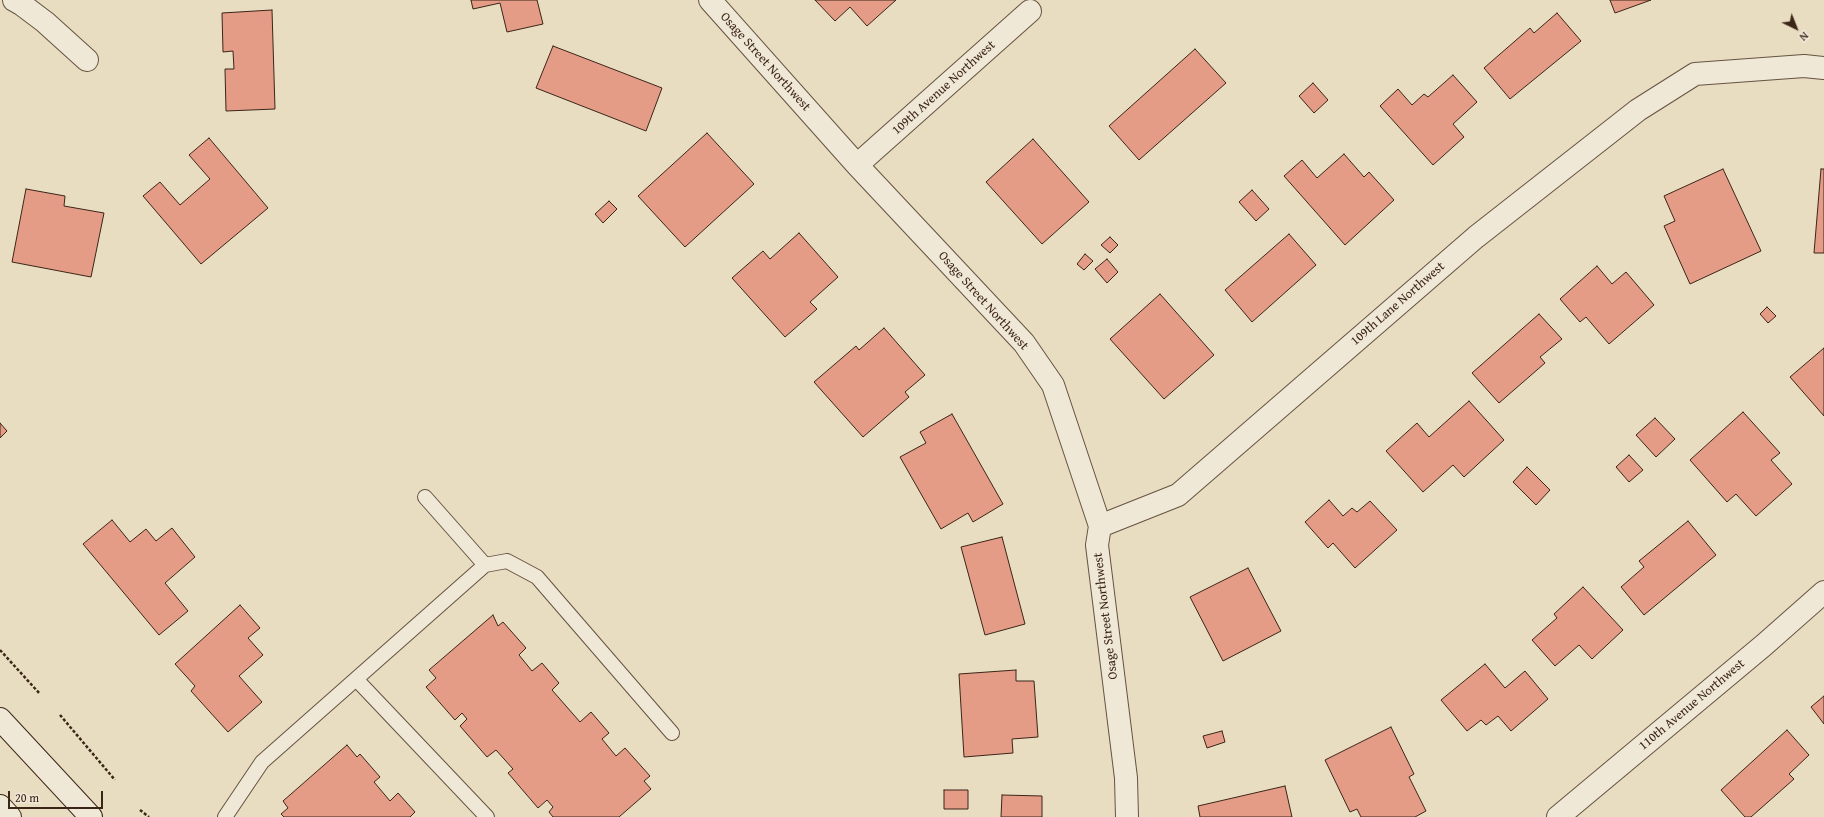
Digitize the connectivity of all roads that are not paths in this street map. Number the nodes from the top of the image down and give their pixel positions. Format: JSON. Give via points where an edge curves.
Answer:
{"nodes":[{"id":1,"x":14,"y":0,"type":"edge"},
{"id":2,"x":710,"y":0,"type":"edge"},
{"id":3,"x":1030,"y":11,"type":"dead end"},
{"id":4,"x":87,"y":60,"type":"dead end"},
{"id":5,"x":1824,"y":68,"type":"edge"},
{"id":6,"x":857,"y":165,"type":"junction"},
{"id":7,"x":425,"y":497,"type":"dead end"},
{"id":8,"x":1100,"y":526,"type":"junction"},
{"id":9,"x":485,"y":565,"type":"junction"},
{"id":10,"x":1824,"y":592,"type":"edge"},
{"id":11,"x":356,"y":679,"type":"junction"},
{"id":12,"x":0,"y":719,"type":"edge"},
{"id":13,"x":672,"y":733,"type":"dead end"},
{"id":14,"x":0,"y":806,"type":"edge"},
{"id":15,"x":10,"y":817,"type":"edge"},
{"id":16,"x":91,"y":817,"type":"edge"},
{"id":17,"x":225,"y":817,"type":"edge"},
{"id":18,"x":487,"y":817,"type":"edge"},
{"id":19,"x":1127,"y":817,"type":"edge"},
{"id":20,"x":1558,"y":817,"type":"edge"}],
"edges":[{"from":1,"to":4,"type":"street","via":[[45,22]]},
{"from":2,"to":6,"type":"street","name":"Osage Street Northwest"},
{"from":3,"to":6,"type":"street","name":"109th Avenue Northwest"},
{"from":5,"to":8,"type":"street","name":"109th Lane Northwest","via":[[1804,66],[1694,74],[1638,110],[1476,237],[1178,494]]},
{"from":6,"to":8,"type":"street","name":"Osage Street Northwest","via":[[1024,343],[1049,379]]},
{"from":7,"to":9,"type":"lane"},
{"from":8,"to":19,"type":"street","name":"Osage Street Northwest","via":[[1097,545],[1126,778]]},
{"from":9,"to":11,"type":"lane"},
{"from":9,"to":13,"type":"lane","via":[[507,561],[537,577]]},
{"from":10,"to":20,"type":"street","name":"110th Avenue Northwest"},
{"from":11,"to":17,"type":"lane","via":[[262,762]]},
{"from":11,"to":18,"type":"lane"},
{"from":12,"to":16,"type":"street"},
{"from":14,"to":15,"type":"street"}]}
